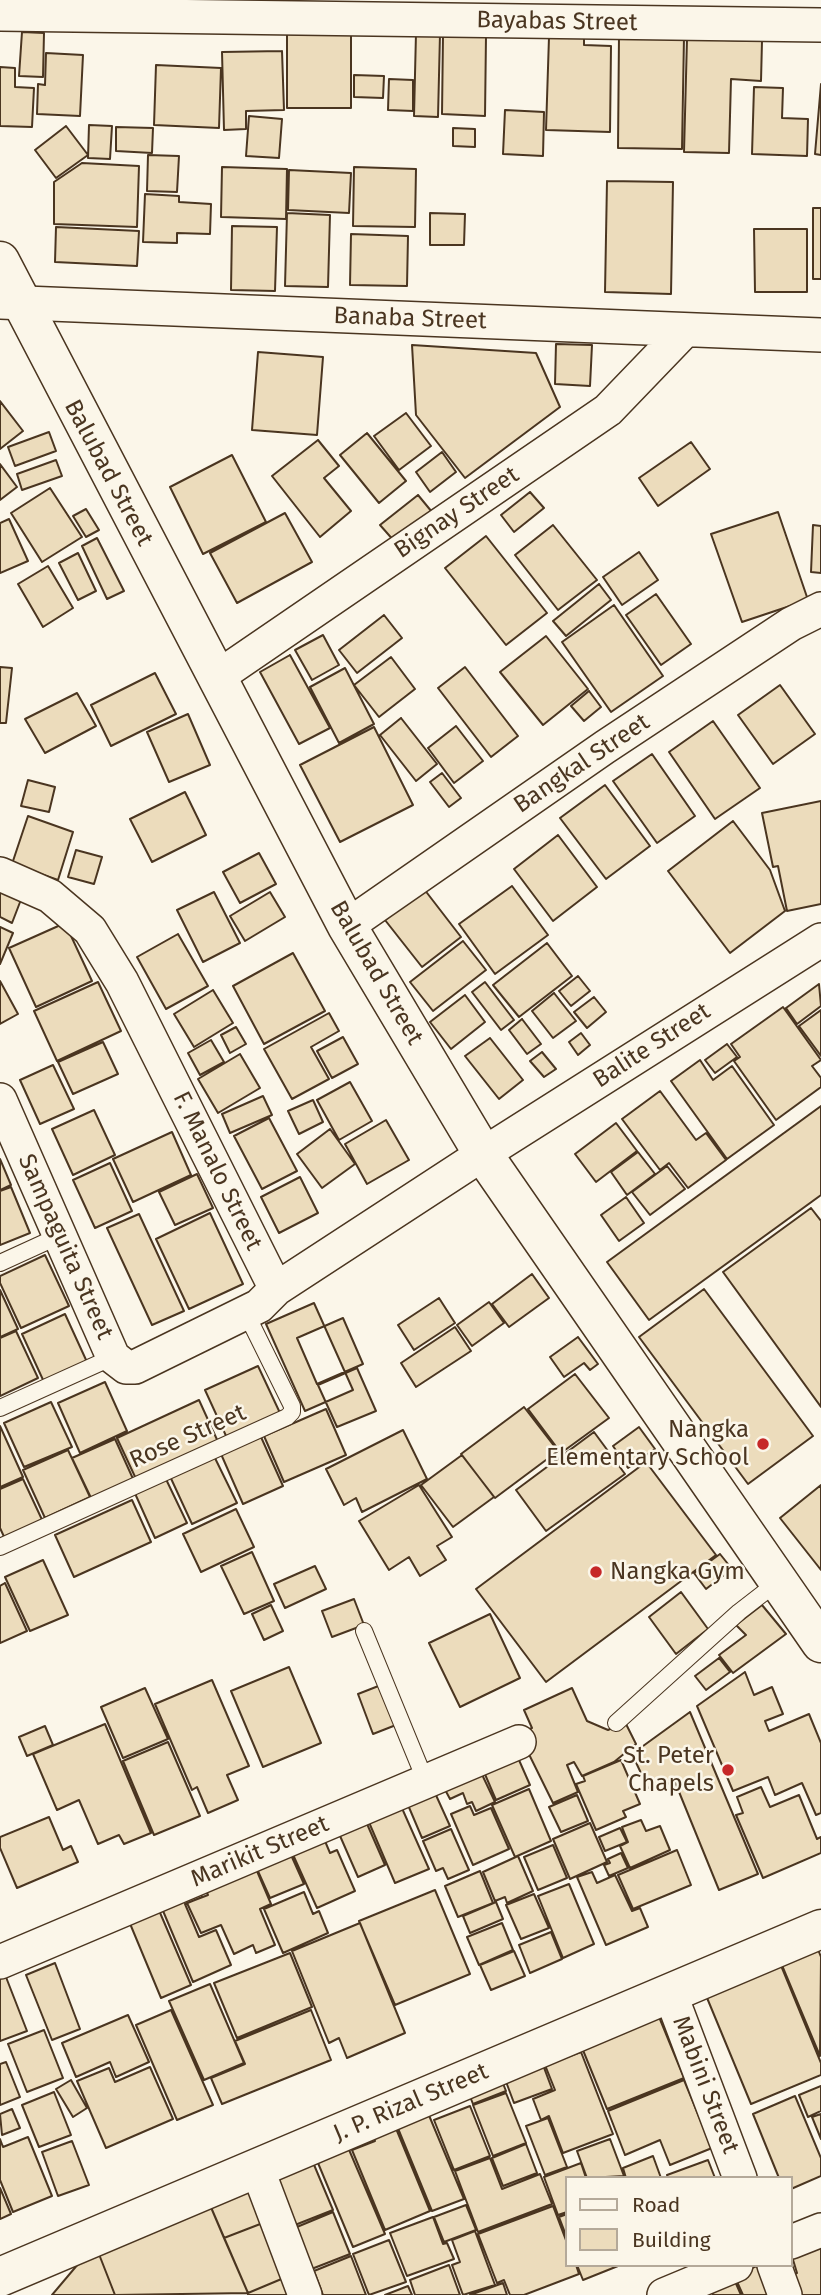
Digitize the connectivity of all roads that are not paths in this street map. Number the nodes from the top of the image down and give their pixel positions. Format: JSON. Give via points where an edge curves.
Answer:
{"nodes":[{"id":1,"x":679,"y":12,"type":"edge"},
{"id":2,"x":0,"y":14,"type":"edge"},
{"id":3,"x":816,"y":17,"type":"edge"},
{"id":4,"x":0,"y":261,"type":"edge"},
{"id":5,"x":10,"y":303,"type":"edge"},
{"id":6,"x":684,"y":331,"type":"junction"},
{"id":7,"x":821,"y":335,"type":"edge"},
{"id":8,"x":821,"y":609,"type":"edge"},
{"id":9,"x":216,"y":678,"type":"junction"},
{"id":10,"x":0,"y":874,"type":"edge"},
{"id":11,"x":347,"y":926,"type":"junction"},
{"id":12,"x":821,"y":940,"type":"edge"},
{"id":13,"x":0,"y":1100,"type":"edge"},
{"id":14,"x":483,"y":1154,"type":"junction"},
{"id":15,"x":59,"y":1236,"type":"junction"},
{"id":16,"x":0,"y":1263,"type":"edge"},
{"id":17,"x":276,"y":1289,"type":"junction"},
{"id":18,"x":246,"y":1313,"type":"junction"},
{"id":19,"x":113,"y":1357,"type":"junction"},
{"id":20,"x":0,"y":1408,"type":"edge"},
{"id":21,"x":0,"y":1547,"type":"edge"},
{"id":22,"x":779,"y":1581,"type":"junction"},
{"id":23,"x":365,"y":1631,"type":"dead end"},
{"id":24,"x":821,"y":1643,"type":"edge"},
{"id":25,"x":616,"y":1723,"type":"dead end"},
{"id":26,"x":519,"y":1742,"type":"dead end"},
{"id":27,"x":426,"y":1782,"type":"junction"},
{"id":28,"x":821,"y":1929,"type":"edge"},
{"id":29,"x":0,"y":1962,"type":"edge"},
{"id":30,"x":670,"y":1993,"type":"junction"},
{"id":31,"x":257,"y":2168,"type":"junction"},
{"id":32,"x":739,"y":2176,"type":"edge"},
{"id":33,"x":821,"y":2230,"type":"edge"},
{"id":34,"x":793,"y":2241,"type":"edge"},
{"id":35,"x":731,"y":2267,"type":"edge"},
{"id":36,"x":775,"y":2267,"type":"edge"},
{"id":37,"x":0,"y":2277,"type":"edge"},
{"id":38,"x":304,"y":2295,"type":"edge"},
{"id":39,"x":664,"y":2295,"type":"edge"},
{"id":40,"x":785,"y":2295,"type":"edge"}],
"edges":[{"from":1,"to":2,"type":"street","name":"Bayabas Street"},
{"from":1,"to":3,"type":"street","name":"Bayabas Street"},
{"from":4,"to":5,"type":"street","name":"Balubad Street"},
{"from":5,"to":6,"type":"street","name":"Banaba Street"},
{"from":5,"to":9,"type":"street","name":"Balubad Street"},
{"from":6,"to":7,"type":"street","name":"Banaba Street"},
{"from":6,"to":9,"type":"street","name":"Bignay Street","via":[[608,410]]},
{"from":8,"to":11,"type":"street","name":"Bangkal Street","via":[[791,624],[605,747]]},
{"from":9,"to":11,"type":"street","name":"Balubad Street"},
{"from":10,"to":17,"type":"street","name":"F. Manalo Street","via":[[50,897],[90,930],[122,982]]},
{"from":11,"to":14,"type":"street","name":"Balubad Street"},
{"from":12,"to":14,"type":"street","name":"Balite Street"},
{"from":13,"to":15,"type":"street","name":"Sampaguita Street"},
{"from":14,"to":17,"type":"street"},
{"from":14,"to":22,"type":"street","name":"Balubad Street"},
{"from":15,"to":16,"type":"lane"},
{"from":15,"to":19,"type":"street","name":"Sampaguita Street"},
{"from":17,"to":18,"type":"street"},
{"from":18,"to":19,"type":"street","via":[[144,1364],[126,1367]]},
{"from":18,"to":21,"type":"lane","name":"Rose Street","via":[[292,1406],[287,1417]]},
{"from":19,"to":20,"type":"lane"},
{"from":22,"to":24,"type":"street","name":"Balubad Street"},
{"from":22,"to":25,"type":"lane"},
{"from":23,"to":27,"type":"lane"},
{"from":26,"to":27,"type":"street","name":"Marikit Street"},
{"from":27,"to":29,"type":"street","name":"Marikit Street"},
{"from":28,"to":30,"type":"street","name":"J. P. Rizal Street"},
{"from":30,"to":31,"type":"street","name":"J. P. Rizal Street"},
{"from":30,"to":32,"type":"street","name":"Mabini Street"},
{"from":31,"to":37,"type":"street","name":"J. P. Rizal Street"},
{"from":31,"to":38,"type":"street"},
{"from":33,"to":34,"type":"street"},
{"from":35,"to":39,"type":"street"},
{"from":36,"to":40,"type":"street"}]}
